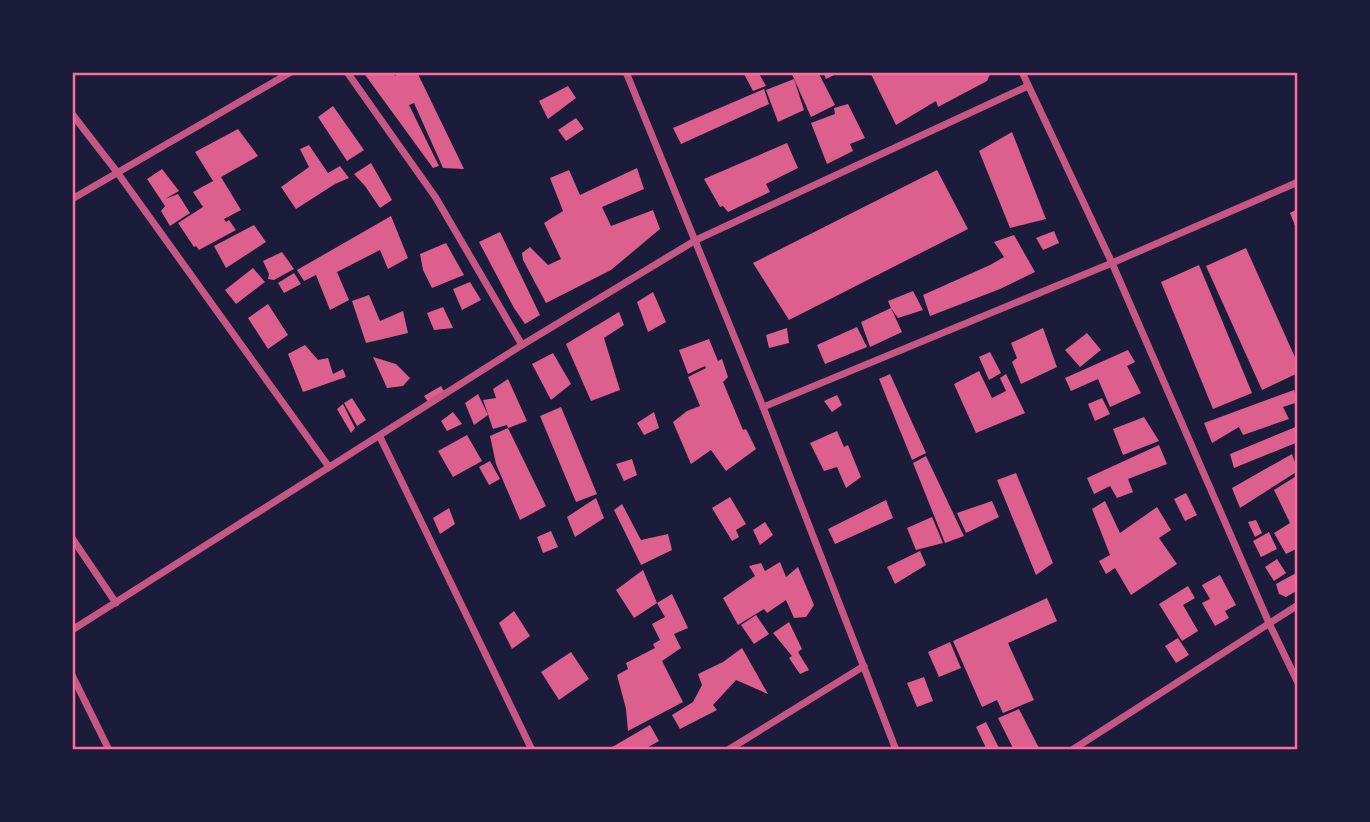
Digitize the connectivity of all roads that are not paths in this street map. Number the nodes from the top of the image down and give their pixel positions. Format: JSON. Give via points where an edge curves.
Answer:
{"nodes":[{"id":1,"x":291,"y":72,"type":"edge"},
{"id":2,"x":347,"y":72,"type":"edge"},
{"id":3,"x":626,"y":72,"type":"edge"},
{"id":4,"x":1022,"y":72,"type":"edge"},
{"id":5,"x":1028,"y":86,"type":"junction"},
{"id":6,"x":72,"y":114,"type":"edge"},
{"id":7,"x":117,"y":172,"type":"junction"},
{"id":8,"x":1298,"y":182,"type":"edge"},
{"id":9,"x":72,"y":199,"type":"edge"},
{"id":10,"x":696,"y":240,"type":"junction"},
{"id":11,"x":1112,"y":263,"type":"junction"},
{"id":12,"x":522,"y":345,"type":"junction"},
{"id":13,"x":763,"y":407,"type":"junction"},
{"id":14,"x":380,"y":437,"type":"junction"},
{"id":15,"x":329,"y":467,"type":"junction"},
{"id":16,"x":72,"y":538,"type":"edge"},
{"id":17,"x":116,"y":603,"type":"junction"},
{"id":18,"x":1298,"y":605,"type":"edge"},
{"id":19,"x":1269,"y":623,"type":"junction"},
{"id":20,"x":72,"y":629,"type":"edge"},
{"id":21,"x":864,"y":666,"type":"junction"},
{"id":22,"x":72,"y":675,"type":"edge"},
{"id":23,"x":1298,"y":683,"type":"edge"},
{"id":24,"x":109,"y":750,"type":"edge"},
{"id":25,"x":532,"y":750,"type":"edge"},
{"id":26,"x":728,"y":750,"type":"edge"},
{"id":27,"x":896,"y":750,"type":"edge"},
{"id":28,"x":1072,"y":750,"type":"edge"}],
"edges":[{"from":1,"to":7,"type":"street"},
{"from":2,"to":12,"type":"street","via":[[436,198]]},
{"from":3,"to":10,"type":"street"},
{"from":4,"to":5,"type":"street"},
{"from":5,"to":10,"type":"street"},
{"from":5,"to":11,"type":"street"},
{"from":6,"to":7,"type":"street"},
{"from":7,"to":9,"type":"street"},
{"from":7,"to":15,"type":"street"},
{"from":8,"to":11,"type":"street"},
{"from":10,"to":12,"type":"street"},
{"from":10,"to":13,"type":"street"},
{"from":11,"to":13,"type":"street"},
{"from":11,"to":19,"type":"street"},
{"from":12,"to":14,"type":"street"},
{"from":13,"to":21,"type":"street"},
{"from":14,"to":15,"type":"street"},
{"from":14,"to":25,"type":"street"},
{"from":15,"to":17,"type":"street"},
{"from":16,"to":17,"type":"street"},
{"from":17,"to":20,"type":"street"},
{"from":18,"to":19,"type":"street"},
{"from":19,"to":23,"type":"street"},
{"from":19,"to":28,"type":"street"},
{"from":21,"to":26,"type":"street"},
{"from":21,"to":27,"type":"street"},
{"from":22,"to":24,"type":"street"}]}
